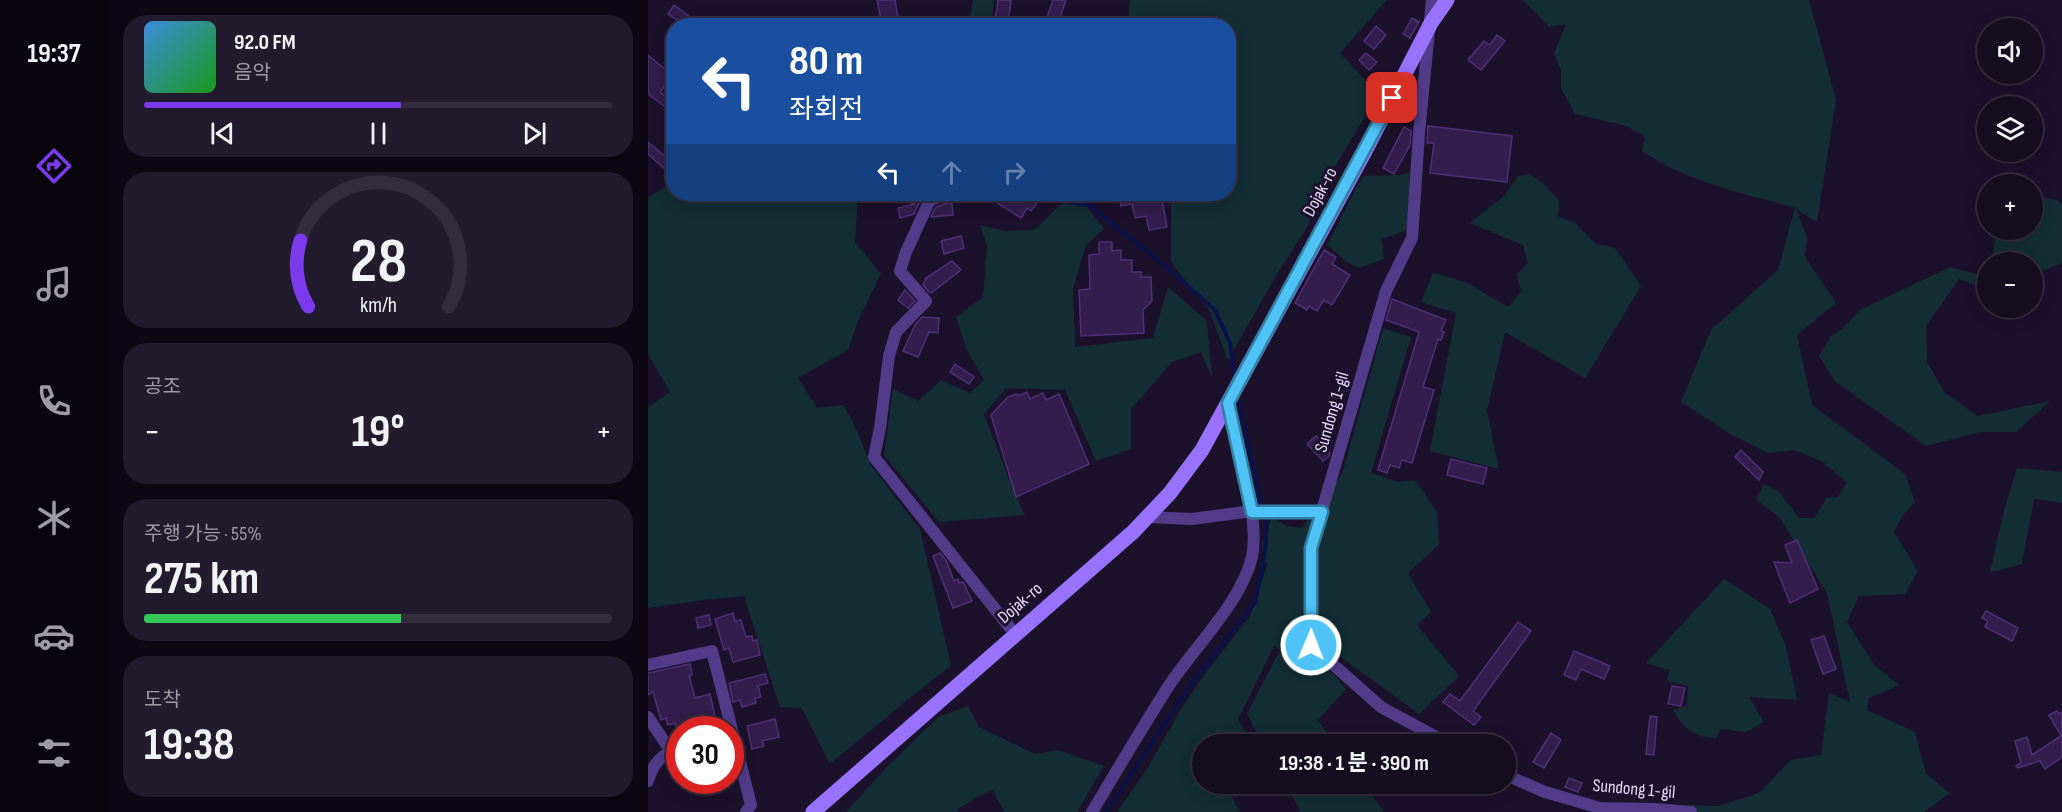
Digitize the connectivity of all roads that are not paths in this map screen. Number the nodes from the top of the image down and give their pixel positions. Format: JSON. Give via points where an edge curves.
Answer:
{"nodes":[{"id":1,"x":1432,"y":0,"type":"edge"},
{"id":2,"x":1448,"y":0,"type":"edge"},
{"id":3,"x":1431,"y":23,"type":"junction"},
{"id":4,"x":930,"y":201,"type":"edge"},
{"id":5,"x":1228,"y":403,"type":"junction"},
{"id":6,"x":1252,"y":512,"type":"junction"},
{"id":7,"x":1322,"y":512,"type":"junction"},
{"id":8,"x":1147,"y":517,"type":"junction"},
{"id":9,"x":1015,"y":634,"type":"junction"},
{"id":10,"x":648,"y":665,"type":"edge"},
{"id":11,"x":728,"y":716,"type":"edge"},
{"id":12,"x":648,"y":717,"type":"edge"},
{"id":13,"x":1431,"y":734,"type":"edge"},
{"id":14,"x":666,"y":738,"type":"edge"},
{"id":15,"x":666,"y":754,"type":"edge"},
{"id":16,"x":744,"y":779,"type":"edge"},
{"id":17,"x":1516,"y":780,"type":"edge"},
{"id":18,"x":648,"y":781,"type":"edge"},
{"id":19,"x":746,"y":812,"type":"edge"},
{"id":20,"x":813,"y":812,"type":"edge"},
{"id":21,"x":1092,"y":812,"type":"edge"},
{"id":22,"x":1691,"y":812,"type":"edge"}],
"edges":[{"from":1,"to":3,"type":"street","name":"Sundong 1-gil"},
{"from":2,"to":3,"type":"street","name":"Dojak-ro"},
{"from":3,"to":5,"type":"street","name":"Dojak-ro"},
{"from":3,"to":7,"type":"street","name":"Sundong 1-gil","via":[[1412,238],[1386,291]]},
{"from":4,"to":9,"type":"street","via":[[900,271],[926,301],[896,332],[874,457]]},
{"from":5,"to":6,"type":"street"},
{"from":5,"to":8,"type":"street","name":"Dojak-ro","via":[[1202,450]]},
{"from":6,"to":7,"type":"street"},
{"from":6,"to":8,"type":"street","via":[[1192,519]]},
{"from":6,"to":21,"type":"street","via":[[1252,555],[1242,582],[1169,685]]},
{"from":7,"to":13,"type":"street","name":"Sundong 1-gil","via":[[1311,548],[1311,645],[1381,707]]},
{"from":8,"to":9,"type":"street","name":"Dojak-ro"},
{"from":9,"to":20,"type":"street","name":"Dojak-ro"},
{"from":10,"to":11,"type":"street","via":[[712,651]]},
{"from":12,"to":14,"type":"street"},
{"from":15,"to":18,"type":"street"},
{"from":16,"to":19,"type":"street","via":[[751,805]]},
{"from":17,"to":22,"type":"street","name":"Sundong 1-gil","via":[[1600,808]]}]}
